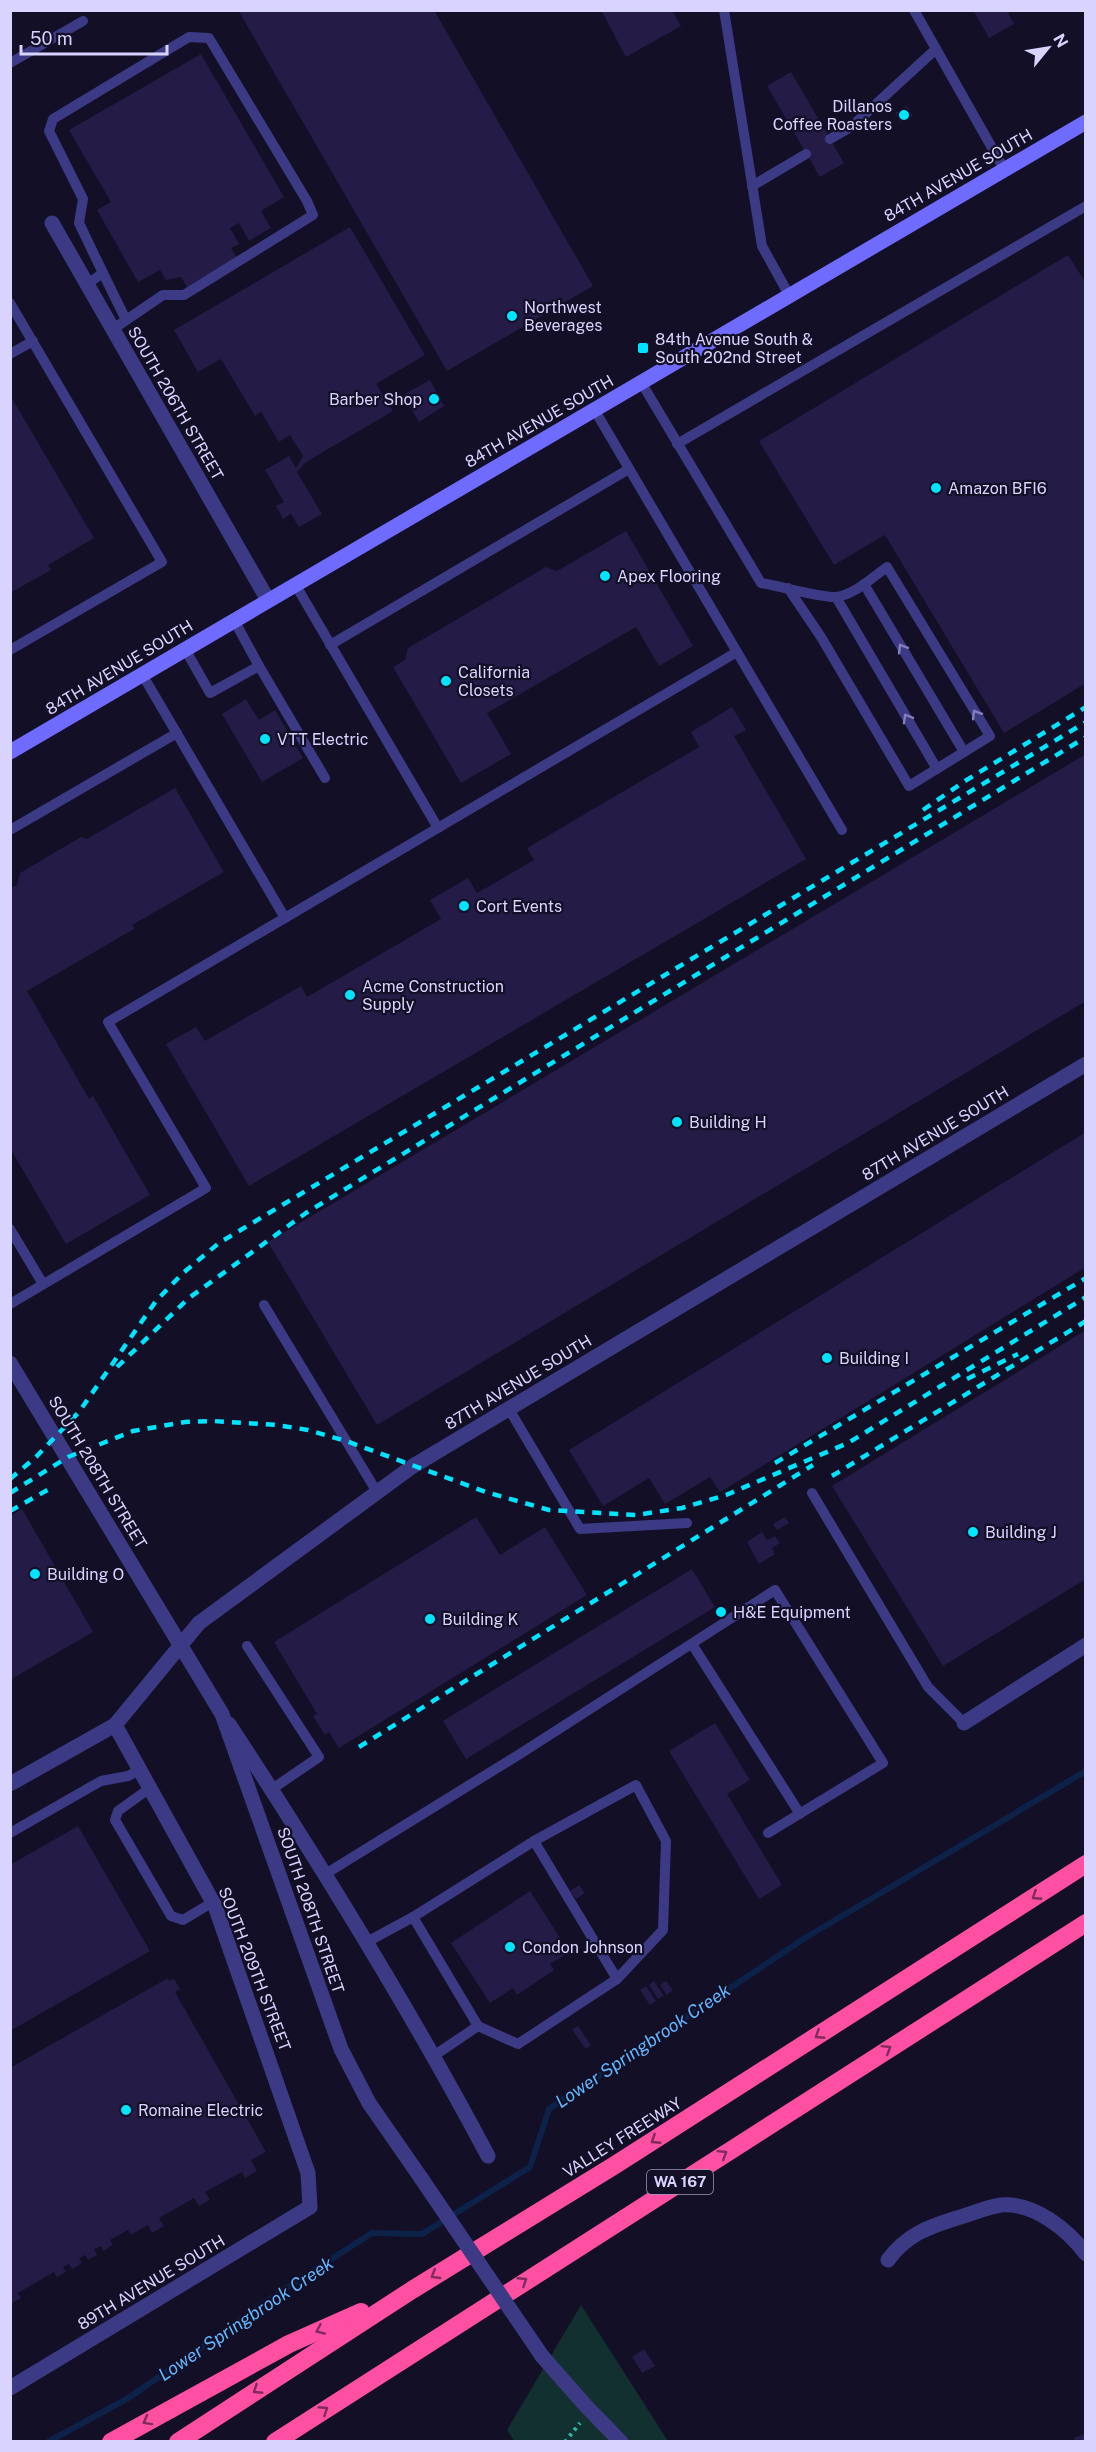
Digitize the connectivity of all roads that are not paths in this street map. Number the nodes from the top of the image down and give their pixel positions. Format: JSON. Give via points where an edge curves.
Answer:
{"nodes":[{"id":1,"x":724,"y":10,"type":"edge"},
{"id":2,"x":914,"y":10,"type":"edge"},
{"id":3,"x":83,"y":21,"type":"dead end"},
{"id":4,"x":936,"y":50,"type":"junction"},
{"id":5,"x":10,"y":63,"type":"edge"},
{"id":6,"x":1086,"y":122,"type":"edge"},
{"id":7,"x":830,"y":139,"type":"dead end"},
{"id":8,"x":806,"y":154,"type":"dead end"},
{"id":9,"x":1005,"y":169,"type":"junction"},
{"id":10,"x":752,"y":186,"type":"junction"},
{"id":11,"x":1086,"y":206,"type":"edge"},
{"id":12,"x":52,"y":223,"type":"dead end"},
{"id":13,"x":103,"y":273,"type":"junction"},
{"id":14,"x":87,"y":284,"type":"junction"},
{"id":15,"x":789,"y":295,"type":"junction"},
{"id":16,"x":10,"y":303,"type":"edge"},
{"id":17,"x":119,"y":324,"type":"junction"},
{"id":18,"x":33,"y":341,"type":"junction"},
{"id":19,"x":10,"y":354,"type":"edge"},
{"id":20,"x":641,"y":382,"type":"junction"},
{"id":21,"x":594,"y":409,"type":"junction"},
{"id":22,"x":676,"y":444,"type":"junction"},
{"id":23,"x":629,"y":469,"type":"junction"},
{"id":24,"x":295,"y":585,"type":"junction"},
{"id":25,"x":864,"y":585,"type":"junction"},
{"id":26,"x":788,"y":588,"type":"junction"},
{"id":27,"x":836,"y":597,"type":"junction"},
{"id":28,"x":268,"y":600,"type":"junction"},
{"id":29,"x":234,"y":620,"type":"junction"},
{"id":30,"x":330,"y":645,"type":"junction"},
{"id":31,"x":185,"y":649,"type":"junction"},
{"id":32,"x":10,"y":650,"type":"edge"},
{"id":33,"x":737,"y":652,"type":"junction"},
{"id":34,"x":259,"y":666,"type":"junction"},
{"id":35,"x":142,"y":674,"type":"junction"},
{"id":36,"x":177,"y":733,"type":"junction"},
{"id":37,"x":10,"y":752,"type":"edge"},
{"id":38,"x":964,"y":752,"type":"junction"},
{"id":39,"x":937,"y":769,"type":"junction"},
{"id":40,"x":325,"y":778,"type":"dead end"},
{"id":41,"x":438,"y":828,"type":"junction"},
{"id":42,"x":10,"y":830,"type":"edge"},
{"id":43,"x":842,"y":830,"type":"dead end"},
{"id":44,"x":285,"y":918,"type":"junction"},
{"id":45,"x":1086,"y":1064,"type":"edge"},
{"id":46,"x":10,"y":1229,"type":"edge"},
{"id":47,"x":43,"y":1284,"type":"junction"},
{"id":48,"x":10,"y":1304,"type":"edge"},
{"id":49,"x":264,"y":1305,"type":"dead end"},
{"id":50,"x":10,"y":1363,"type":"edge"},
{"id":51,"x":509,"y":1408,"type":"junction"},
{"id":52,"x":377,"y":1492,"type":"junction"},
{"id":53,"x":812,"y":1493,"type":"dead end"},
{"id":54,"x":687,"y":1523,"type":"dead end"},
{"id":55,"x":692,"y":1644,"type":"junction"},
{"id":56,"x":181,"y":1645,"type":"junction"},
{"id":57,"x":1086,"y":1645,"type":"edge"},
{"id":58,"x":247,"y":1646,"type":"dead end"},
{"id":59,"x":222,"y":1714,"type":"junction"},
{"id":60,"x":964,"y":1723,"type":"joint"},
{"id":61,"x":115,"y":1725,"type":"junction"},
{"id":62,"x":140,"y":1770,"type":"junction"},
{"id":63,"x":10,"y":1784,"type":"edge"},
{"id":64,"x":150,"y":1788,"type":"junction"},
{"id":65,"x":272,"y":1790,"type":"junction"},
{"id":66,"x":800,"y":1814,"type":"junction"},
{"id":67,"x":10,"y":1833,"type":"edge"},
{"id":68,"x":768,"y":1833,"type":"dead end"},
{"id":69,"x":534,"y":1841,"type":"junction"},
{"id":70,"x":1086,"y":1864,"type":"edge"},
{"id":71,"x":327,"y":1873,"type":"junction"},
{"id":72,"x":213,"y":1902,"type":"junction"},
{"id":73,"x":413,"y":1917,"type":"junction"},
{"id":74,"x":1086,"y":1923,"type":"edge"},
{"id":75,"x":367,"y":1942,"type":"junction"},
{"id":76,"x":617,"y":1979,"type":"junction"},
{"id":77,"x":478,"y":2026,"type":"junction"},
{"id":78,"x":435,"y":2055,"type":"junction"},
{"id":79,"x":488,"y":2156,"type":"dead end"},
{"id":80,"x":310,"y":2207,"type":"joint"},
{"id":81,"x":1086,"y":2254,"type":"edge"},
{"id":82,"x":888,"y":2260,"type":"dead end"},
{"id":83,"x":412,"y":2290,"type":"junction"},
{"id":84,"x":10,"y":2388,"type":"edge"},
{"id":85,"x":111,"y":2442,"type":"edge"},
{"id":86,"x":178,"y":2442,"type":"edge"},
{"id":87,"x":274,"y":2442,"type":"edge"},
{"id":88,"x":621,"y":2442,"type":"edge"}],
"edges":[{"from":1,"to":10,"type":"lane"},
{"from":2,"to":4,"type":"lane"},
{"from":3,"to":5,"type":"lane"},
{"from":4,"to":7,"type":"lane","via":[[851,127]]},
{"from":4,"to":9,"type":"lane"},
{"from":6,"to":9,"type":"main road","name":"84TH AVENUE SOUTH"},
{"from":8,"to":10,"type":"lane"},
{"from":9,"to":15,"type":"main road","name":"84TH AVENUE SOUTH"},
{"from":10,"to":15,"type":"lane","via":[[762,246]]},
{"from":11,"to":22,"type":"lane"},
{"from":12,"to":14,"type":"street","name":"SOUTH 206TH STREET"},
{"from":13,"to":14,"type":"lane"},
{"from":13,"to":17,"type":"lane"},
{"from":13,"to":17,"type":"lane","via":[[79,223],[83,200],[50,131],[53,119],[189,37],[209,38],[313,215],[184,295],[163,295]]},
{"from":14,"to":17,"type":"street","name":"SOUTH 206TH STREET"},
{"from":15,"to":20,"type":"main road","name":"84TH AVENUE SOUTH"},
{"from":16,"to":18,"type":"lane"},
{"from":17,"to":28,"type":"street","name":"SOUTH 206TH STREET"},
{"from":18,"to":19,"type":"lane"},
{"from":18,"to":32,"type":"lane","via":[[162,562]]},
{"from":20,"to":21,"type":"main road","name":"84TH AVENUE SOUTH"},
{"from":20,"to":22,"type":"lane"},
{"from":21,"to":23,"type":"lane"},
{"from":21,"to":24,"type":"main road","name":"84TH AVENUE SOUTH"},
{"from":22,"to":26,"type":"lane","via":[[761,583]]},
{"from":23,"to":30,"type":"lane"},
{"from":23,"to":33,"type":"lane"},
{"from":24,"to":28,"type":"main road","name":"84TH AVENUE SOUTH"},
{"from":24,"to":30,"type":"lane"},
{"from":25,"to":27,"type":"lane"},
{"from":38,"to":25,"type":"lane","one_way":true},
{"from":38,"to":25,"type":"lane","one_way":true,"via":[[990,736],[887,567]]},
{"from":26,"to":27,"type":"lane"},
{"from":26,"to":39,"type":"lane","via":[[909,786]]},
{"from":39,"to":27,"type":"lane","one_way":true},
{"from":28,"to":29,"type":"main road","name":"84TH AVENUE SOUTH"},
{"from":29,"to":31,"type":"main road","name":"84TH AVENUE SOUTH"},
{"from":29,"to":34,"type":"lane"},
{"from":30,"to":41,"type":"lane"},
{"from":31,"to":34,"type":"lane","via":[[210,693]]},
{"from":31,"to":35,"type":"main road","name":"84TH AVENUE SOUTH"},
{"from":33,"to":41,"type":"lane"},
{"from":33,"to":43,"type":"lane"},
{"from":34,"to":40,"type":"lane"},
{"from":35,"to":36,"type":"lane"},
{"from":35,"to":37,"type":"main road","name":"84TH AVENUE SOUTH"},
{"from":36,"to":42,"type":"lane"},
{"from":36,"to":44,"type":"lane"},
{"from":38,"to":39,"type":"lane"},
{"from":41,"to":44,"type":"lane"},
{"from":44,"to":47,"type":"lane","via":[[108,1022],[206,1188]]},
{"from":45,"to":51,"type":"street","name":"87TH AVENUE SOUTH"},
{"from":46,"to":47,"type":"lane"},
{"from":47,"to":48,"type":"lane"},
{"from":49,"to":52,"type":"lane"},
{"from":50,"to":56,"type":"street","name":"SOUTH 208TH STREET"},
{"from":51,"to":52,"type":"street","name":"87TH AVENUE SOUTH"},
{"from":51,"to":54,"type":"lane","via":[[580,1529]]},
{"from":52,"to":56,"type":"street","name":"87TH AVENUE SOUTH","via":[[199,1623]]},
{"from":53,"to":60,"type":"lane","via":[[928,1687]]},
{"from":55,"to":66,"type":"lane"},
{"from":55,"to":66,"type":"lane","via":[[775,1590],[883,1762]]},
{"from":55,"to":71,"type":"lane"},
{"from":56,"to":59,"type":"street","name":"SOUTH 208TH STREET"},
{"from":56,"to":61,"type":"street","name":"87TH AVENUE SOUTH"},
{"from":57,"to":60,"type":"street"},
{"from":58,"to":65,"type":"lane","via":[[319,1757]]},
{"from":59,"to":65,"type":"street"},
{"from":59,"to":88,"type":"street","name":"SOUTH 208TH STREET","bridge":true,"via":[[341,2049],[369,2103],[542,2356]]},
{"from":61,"to":62,"type":"street","name":"SOUTH 209TH STREET"},
{"from":61,"to":63,"type":"street","name":"87TH AVENUE SOUTH"},
{"from":62,"to":64,"type":"street","name":"SOUTH 209TH STREET"},
{"from":62,"to":67,"type":"lane","via":[[101,1781]]},
{"from":64,"to":72,"type":"street","name":"SOUTH 209TH STREET"},
{"from":64,"to":72,"type":"lane","via":[[118,1811],[115,1820],[171,1916],[183,1920]]},
{"from":65,"to":71,"type":"street"},
{"from":66,"to":68,"type":"lane"},
{"from":69,"to":73,"type":"lane"},
{"from":69,"to":76,"type":"lane"},
{"from":69,"to":76,"type":"lane","via":[[636,1785],[666,1841],[663,1930]]},
{"from":70,"to":83,"type":"highway","name":"VALLEY FREEWAY","number":"WA 167","one_way":true,"via":[[625,2159]]},
{"from":71,"to":75,"type":"street"},
{"from":72,"to":80,"type":"street","name":"SOUTH 209TH STREET","via":[[308,2173]]},
{"from":73,"to":75,"type":"lane"},
{"from":73,"to":77,"type":"lane"},
{"from":87,"to":74,"type":"highway","number":"WA 167","one_way":true},
{"from":75,"to":78,"type":"street"},
{"from":76,"to":77,"type":"lane","via":[[518,2044]]},
{"from":77,"to":78,"type":"lane"},
{"from":78,"to":79,"type":"street"},
{"from":80,"to":84,"type":"street","name":"89TH AVENUE SOUTH"},
{"from":81,"to":82,"type":"street","via":[[1050,2220],[1025,2209],[1002,2205],[912,2235]]},
{"from":83,"to":85,"type":"highway","one_way":true,"via":[[289,2344]]},
{"from":83,"to":86,"type":"highway","name":"VALLEY FREEWAY","number":"WA 167","one_way":true}]}
